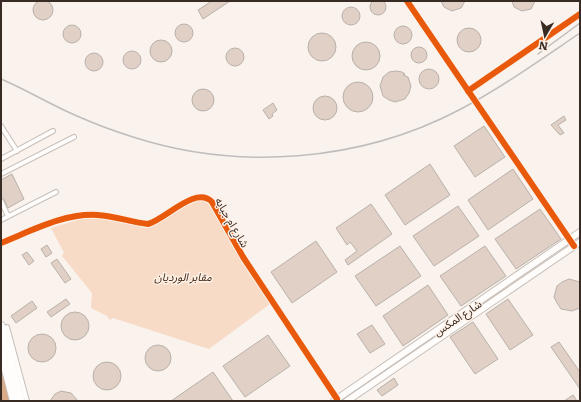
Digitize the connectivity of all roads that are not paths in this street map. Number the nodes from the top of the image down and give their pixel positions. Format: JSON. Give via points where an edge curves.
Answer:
{"nodes":[{"id":1,"x":407,"y":1,"type":"edge"},
{"id":2,"x":580,"y":14,"type":"edge"},
{"id":3,"x":468,"y":91,"type":"junction"},
{"id":4,"x":1,"y":126,"type":"edge"},
{"id":5,"x":53,"y":131,"type":"dead end"},
{"id":6,"x":74,"y":137,"type":"dead end"},
{"id":7,"x":17,"y":151,"type":"junction"},
{"id":8,"x":1,"y":159,"type":"edge"},
{"id":9,"x":1,"y":174,"type":"edge"},
{"id":10,"x":56,"y":192,"type":"dead end"},
{"id":11,"x":1,"y":201,"type":"edge"},
{"id":12,"x":8,"y":216,"type":"junction"},
{"id":13,"x":1,"y":220,"type":"edge"},
{"id":14,"x":580,"y":232,"type":"edge"},
{"id":15,"x":570,"y":240,"type":"junction"},
{"id":16,"x":580,"y":242,"type":"edge"},
{"id":17,"x":1,"y":243,"type":"edge"},
{"id":18,"x":574,"y":246,"type":"junction"},
{"id":19,"x":4,"y":327,"type":"edge"},
{"id":20,"x":1,"y":350,"type":"edge"},
{"id":21,"x":336,"y":400,"type":"edge"},
{"id":22,"x":14,"y":401,"type":"edge"},
{"id":23,"x":21,"y":401,"type":"edge"},
{"id":24,"x":27,"y":401,"type":"edge"},
{"id":25,"x":347,"y":401,"type":"edge"}],
"edges":[{"from":1,"to":3,"type":"street"},
{"from":2,"to":3,"type":"street"},
{"from":3,"to":15,"type":"street"},
{"from":4,"to":7,"type":"street"},
{"from":5,"to":7,"type":"street"},
{"from":6,"to":9,"type":"street"},
{"from":7,"to":8,"type":"street"},
{"from":10,"to":12,"type":"street"},
{"from":11,"to":12,"type":"street"},
{"from":12,"to":13,"type":"street"},
{"from":14,"to":15,"type":"main road","name":"شارع المكس"},
{"from":15,"to":18,"type":"street"},
{"from":15,"to":21,"type":"main road","name":"شارع المكس"},
{"from":16,"to":18,"type":"main road","name":"شارع المكس"},
{"from":17,"to":21,"type":"street","name":"شارع ام جبابه","via":[[56,221],[84,215],[111,216],[148,224],[195,197],[204,196],[212,202],[243,257]]},
{"from":18,"to":25,"type":"main road","name":"شارع المكس"},
{"from":19,"to":23,"type":"highway"},
{"from":19,"to":24,"type":"street"},
{"from":20,"to":22,"type":"highway"}]}
